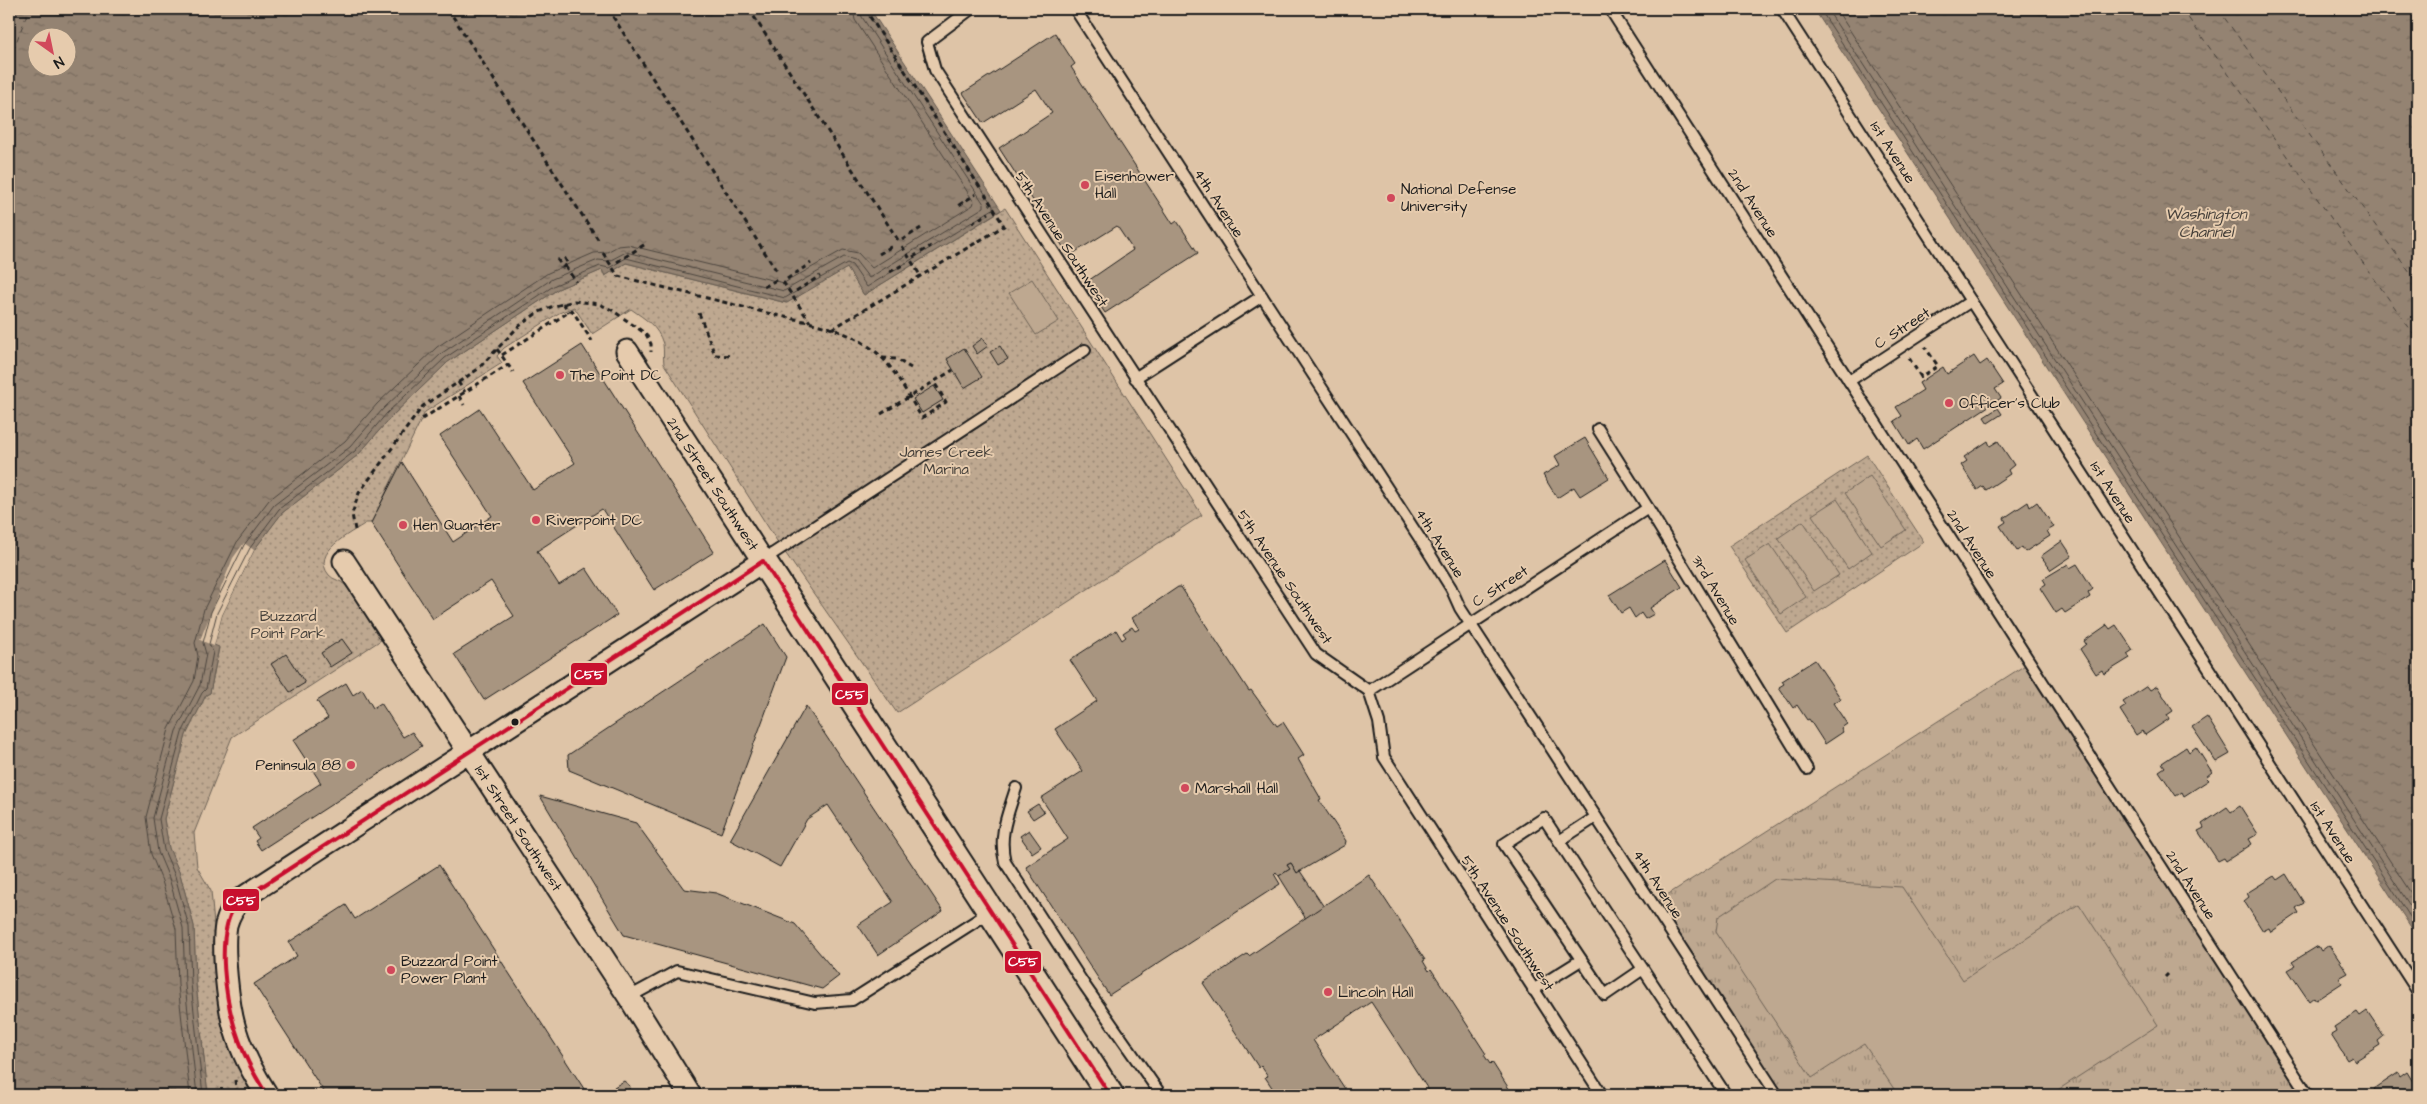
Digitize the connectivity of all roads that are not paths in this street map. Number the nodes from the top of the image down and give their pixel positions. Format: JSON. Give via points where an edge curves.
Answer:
{"nodes":[{"id":1,"x":1610,"y":9,"type":"edge"},
{"id":2,"x":1782,"y":9,"type":"edge"},
{"id":3,"x":1077,"y":10,"type":"edge"},
{"id":4,"x":964,"y":11,"type":"edge"},
{"id":5,"x":1262,"y":296,"type":"junction"},
{"id":6,"x":1971,"y":301,"type":"junction"},
{"id":7,"x":1085,"y":350,"type":"dead end"},
{"id":8,"x":627,"y":351,"type":"dead end"},
{"id":9,"x":1135,"y":378,"type":"junction"},
{"id":10,"x":1849,"y":381,"type":"junction"},
{"id":11,"x":1598,"y":429,"type":"dead end"},
{"id":12,"x":1648,"y":508,"type":"junction"},
{"id":13,"x":344,"y":561,"type":"dead end"},
{"id":14,"x":763,"y":561,"type":"junction"},
{"id":15,"x":1470,"y":624,"type":"junction"},
{"id":16,"x":1369,"y":690,"type":"junction"},
{"id":17,"x":468,"y":752,"type":"junction"},
{"id":18,"x":1808,"y":769,"type":"dead end"},
{"id":19,"x":1016,"y":788,"type":"dead end"},
{"id":20,"x":1596,"y":818,"type":"junction"},
{"id":21,"x":1559,"y":841,"type":"junction"},
{"id":22,"x":990,"y":912,"type":"junction"},
{"id":23,"x":1581,"y":960,"type":"junction"},
{"id":24,"x":1644,"y":969,"type":"junction"},
{"id":25,"x":1533,"y":990,"type":"junction"},
{"id":26,"x":2418,"y":992,"type":"edge"},
{"id":27,"x":628,"y":997,"type":"junction"},
{"id":28,"x":1106,"y":1094,"type":"edge"},
{"id":29,"x":267,"y":1095,"type":"edge"},
{"id":30,"x":690,"y":1095,"type":"edge"},
{"id":31,"x":1161,"y":1095,"type":"edge"},
{"id":32,"x":1602,"y":1095,"type":"edge"},
{"id":33,"x":1726,"y":1095,"type":"edge"},
{"id":34,"x":1777,"y":1095,"type":"edge"},
{"id":35,"x":2308,"y":1095,"type":"edge"}],
"edges":[{"from":1,"to":10,"type":"lane","name":"2nd Avenue"},
{"from":2,"to":6,"type":"lane","name":"1st Avenue"},
{"from":3,"to":5,"type":"lane","name":"4th Avenue"},
{"from":4,"to":9,"type":"lane","name":"5th Avenue Southwest","via":[[927,42],[934,70]]},
{"from":5,"to":9,"type":"lane"},
{"from":5,"to":15,"type":"lane","name":"4th Avenue","via":[[1426,548]]},
{"from":6,"to":10,"type":"lane","name":"C Street"},
{"from":6,"to":26,"type":"lane","name":"1st Avenue"},
{"from":7,"to":14,"type":"lane"},
{"from":8,"to":14,"type":"street","name":"2nd Street Southwest"},
{"from":9,"to":16,"type":"lane","name":"5th Avenue Southwest","via":[[1316,653]]},
{"from":10,"to":35,"type":"lane","name":"2nd Avenue"},
{"from":11,"to":12,"type":"lane","name":"3rd Avenue"},
{"from":12,"to":15,"type":"lane","name":"C Street"},
{"from":12,"to":18,"type":"lane","name":"3rd Avenue"},
{"from":13,"to":17,"type":"street","name":"1st Street Southwest"},
{"from":14,"to":17,"type":"street"},
{"from":14,"to":22,"type":"street","name":"2nd Street Southwest"},
{"from":15,"to":16,"type":"lane","name":"C Street"},
{"from":15,"to":20,"type":"lane","name":"4th Avenue"},
{"from":16,"to":25,"type":"lane","name":"5th Avenue Southwest","via":[[1379,722],[1384,757]]},
{"from":17,"to":27,"type":"street","name":"1st Street Southwest"},
{"from":17,"to":29,"type":"street","via":[[241,899],[230,913],[225,942],[233,1021],[242,1048]]},
{"from":19,"to":31,"type":"lane","via":[[1003,833],[1001,847],[1005,862],[1085,986]]},
{"from":20,"to":21,"type":"lane"},
{"from":20,"to":34,"type":"lane","name":"4th Avenue"},
{"from":21,"to":23,"type":"lane","via":[[1544,818],[1504,844]]},
{"from":21,"to":24,"type":"lane"},
{"from":22,"to":27,"type":"lane","via":[[852,1000],[815,1002],[677,970]]},
{"from":22,"to":28,"type":"street","name":"2nd Street Southwest"},
{"from":23,"to":24,"type":"lane","via":[[1605,995]]},
{"from":23,"to":25,"type":"lane"},
{"from":24,"to":33,"type":"lane"},
{"from":25,"to":32,"type":"lane","name":"5th Avenue Southwest"},
{"from":27,"to":30,"type":"street","name":"1st Street Southwest"}]}
